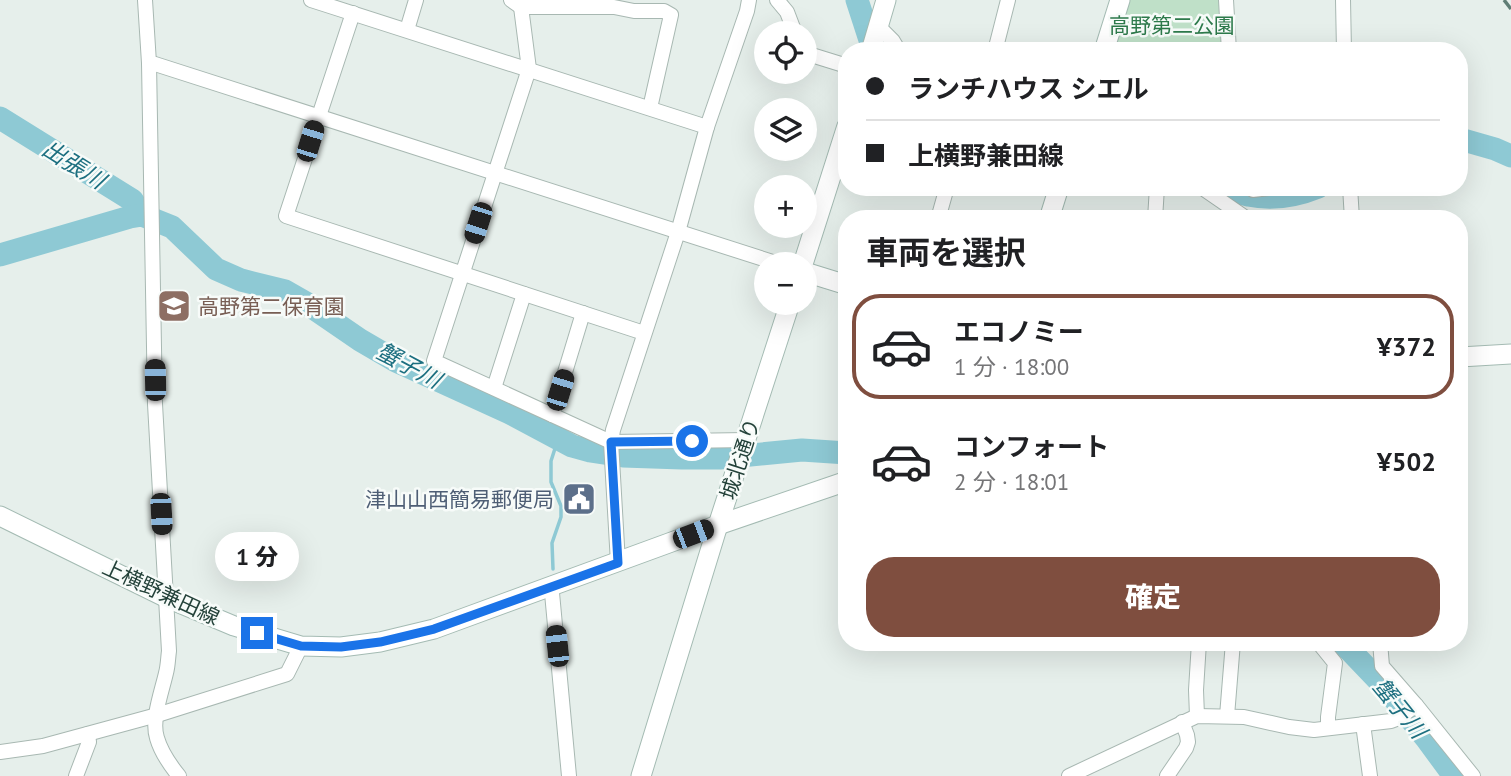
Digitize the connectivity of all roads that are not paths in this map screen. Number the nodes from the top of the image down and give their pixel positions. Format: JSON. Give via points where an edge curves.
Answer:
{"nodes":[{"id":1,"x":145,"y":0,"type":"edge"},
{"id":2,"x":312,"y":0,"type":"edge"},
{"id":3,"x":416,"y":0,"type":"edge"},
{"id":4,"x":749,"y":0,"type":"edge"},
{"id":5,"x":777,"y":0,"type":"edge"},
{"id":6,"x":887,"y":0,"type":"edge"},
{"id":7,"x":1008,"y":0,"type":"edge"},
{"id":8,"x":1120,"y":0,"type":"edge"},
{"id":9,"x":1226,"y":0,"type":"edge"},
{"id":10,"x":1342,"y":0,"type":"edge"},
{"id":11,"x":516,"y":3,"type":"edge"},
{"id":12,"x":353,"y":13,"type":"junction"},
{"id":13,"x":790,"y":21,"type":"edge"},
{"id":14,"x":878,"y":27,"type":"junction"},
{"id":15,"x":407,"y":30,"type":"junction"},
{"id":16,"x":874,"y":42,"type":"edge"},
{"id":17,"x":894,"y":42,"type":"edge"},
{"id":18,"x":997,"y":42,"type":"edge"},
{"id":19,"x":1107,"y":42,"type":"edge"},
{"id":20,"x":1228,"y":42,"type":"edge"},
{"id":21,"x":1344,"y":42,"type":"edge"},
{"id":22,"x":817,"y":57,"type":"edge"},
{"id":23,"x":149,"y":63,"type":"junction"},
{"id":24,"x":838,"y":63,"type":"edge"},
{"id":25,"x":529,"y":69,"type":"junction"},
{"id":26,"x":650,"y":108,"type":"junction"},
{"id":27,"x":318,"y":116,"type":"junction"},
{"id":28,"x":707,"y":127,"type":"junction"},
{"id":29,"x":838,"y":154,"type":"edge"},
{"id":30,"x":495,"y":173,"type":"junction"},
{"id":31,"x":1214,"y":196,"type":"edge"},
{"id":32,"x":1234,"y":210,"type":"edge"},
{"id":33,"x":678,"y":232,"type":"junction"},
{"id":34,"x":807,"y":252,"type":"edge"},
{"id":35,"x":754,"y":256,"type":"edge"},
{"id":36,"x":462,"y":273,"type":"junction"},
{"id":37,"x":817,"y":276,"type":"edge"},
{"id":38,"x":838,"y":282,"type":"edge"},
{"id":39,"x":524,"y":294,"type":"junction"},
{"id":40,"x":583,"y":313,"type":"junction"},
{"id":41,"x":786,"y":315,"type":"edge"},
{"id":42,"x":645,"y":333,"type":"junction"},
{"id":43,"x":1511,"y":355,"type":"edge"},
{"id":44,"x":1468,"y":357,"type":"edge"},
{"id":45,"x":494,"y":388,"type":"junction"},
{"id":46,"x":552,"y":415,"type":"junction"},
{"id":47,"x":611,"y":442,"type":"junction"},
{"id":48,"x":746,"y":443,"type":"junction"},
{"id":49,"x":838,"y":484,"type":"edge"},
{"id":50,"x":0,"y":516,"type":"edge"},
{"id":51,"x":718,"y":525,"type":"junction"},
{"id":52,"x":618,"y":563,"type":"junction"},
{"id":53,"x":550,"y":587,"type":"junction"},
{"id":54,"x":165,"y":597,"type":"junction"},
{"id":55,"x":301,"y":646,"type":"junction"},
{"id":56,"x":1198,"y":651,"type":"edge"},
{"id":57,"x":1232,"y":651,"type":"edge"},
{"id":58,"x":1325,"y":651,"type":"edge"},
{"id":59,"x":1381,"y":651,"type":"edge"},
{"id":60,"x":1414,"y":706,"type":"junction"},
{"id":61,"x":157,"y":716,"type":"junction"},
{"id":62,"x":1197,"y":716,"type":"junction"},
{"id":63,"x":1227,"y":716,"type":"junction"},
{"id":64,"x":1182,"y":722,"type":"junction"},
{"id":65,"x":1363,"y":724,"type":"junction"},
{"id":66,"x":1328,"y":728,"type":"junction"},
{"id":67,"x":88,"y":734,"type":"junction"},
{"id":68,"x":0,"y":752,"type":"edge"},
{"id":69,"x":76,"y":776,"type":"edge"},
{"id":70,"x":179,"y":776,"type":"edge"},
{"id":71,"x":569,"y":776,"type":"edge"},
{"id":72,"x":640,"y":776,"type":"edge"},
{"id":73,"x":1069,"y":776,"type":"edge"},
{"id":74,"x":1167,"y":776,"type":"edge"},
{"id":75,"x":1370,"y":776,"type":"edge"},
{"id":76,"x":1473,"y":776,"type":"edge"}],
"edges":[{"from":1,"to":23,"type":"street"},
{"from":2,"to":12,"type":"street"},
{"from":3,"to":15,"type":"street"},
{"from":4,"to":28,"type":"street"},
{"from":5,"to":13,"type":"street"},
{"from":6,"to":14,"type":"main road"},
{"from":7,"to":18,"type":"street"},
{"from":8,"to":19,"type":"main road"},
{"from":9,"to":20,"type":"street"},
{"from":10,"to":21,"type":"street"},
{"from":11,"to":25,"type":"street"},
{"from":11,"to":26,"type":"street","via":[[614,7],[671,15]]},
{"from":12,"to":15,"type":"street"},
{"from":12,"to":27,"type":"street"},
{"from":14,"to":16,"type":"main road"},
{"from":14,"to":17,"type":"street"},
{"from":15,"to":25,"type":"street"},
{"from":22,"to":24,"type":"street"},
{"from":23,"to":27,"type":"street"},
{"from":23,"to":54,"type":"street","via":[[155,404]]},
{"from":25,"to":26,"type":"street"},
{"from":25,"to":30,"type":"street"},
{"from":26,"to":28,"type":"street"},
{"from":27,"to":30,"type":"street"},
{"from":27,"to":36,"type":"street","via":[[286,216]]},
{"from":28,"to":33,"type":"street"},
{"from":29,"to":34,"type":"main road"},
{"from":30,"to":33,"type":"street"},
{"from":30,"to":36,"type":"street"},
{"from":31,"to":32,"type":"street"},
{"from":33,"to":35,"type":"street"},
{"from":33,"to":42,"type":"street"},
{"from":36,"to":39,"type":"street"},
{"from":36,"to":45,"type":"street","via":[[434,361]]},
{"from":37,"to":38,"type":"main road"},
{"from":39,"to":40,"type":"street"},
{"from":39,"to":45,"type":"street"},
{"from":40,"to":42,"type":"street"},
{"from":40,"to":46,"type":"street"},
{"from":41,"to":48,"type":"main road","name":"城北通り"},
{"from":42,"to":47,"type":"street"},
{"from":43,"to":44,"type":"main road"},
{"from":45,"to":46,"type":"street"},
{"from":46,"to":47,"type":"street"},
{"from":47,"to":48,"type":"street"},
{"from":47,"to":52,"type":"street"},
{"from":48,"to":51,"type":"main road","name":"城北通り"},
{"from":49,"to":51,"type":"main road","name":"上横野兼田線"},
{"from":50,"to":54,"type":"main road","name":"上横野兼田線"},
{"from":51,"to":52,"type":"main road","name":"上横野兼田線"},
{"from":51,"to":72,"type":"main road","name":"城北通り"},
{"from":52,"to":53,"type":"main road","name":"上横野兼田線"},
{"from":53,"to":55,"type":"main road","name":"上横野兼田線","via":[[434,629],[380,642]]},
{"from":53,"to":71,"type":"street"},
{"from":54,"to":55,"type":"main road","name":"上横野兼田線","via":[[234,626]]},
{"from":54,"to":61,"type":"street","via":[[169,651]]},
{"from":55,"to":61,"type":"street","via":[[287,674]]},
{"from":56,"to":62,"type":"street"},
{"from":57,"to":63,"type":"street"},
{"from":58,"to":66,"type":"street","via":[[1335,663]]},
{"from":59,"to":60,"type":"street","via":[[1382,666]]},
{"from":60,"to":65,"type":"street","via":[[1391,721]]},
{"from":60,"to":76,"type":"street"},
{"from":61,"to":67,"type":"street"},
{"from":61,"to":70,"type":"street","via":[[157,739]]},
{"from":62,"to":63,"type":"street"},
{"from":62,"to":64,"type":"street"},
{"from":63,"to":66,"type":"street","via":[[1314,730]]},
{"from":64,"to":73,"type":"street"},
{"from":64,"to":74,"type":"street","via":[[1188,742]]},
{"from":65,"to":66,"type":"street"},
{"from":65,"to":75,"type":"street"},
{"from":67,"to":68,"type":"street"},
{"from":67,"to":69,"type":"street"}]}
